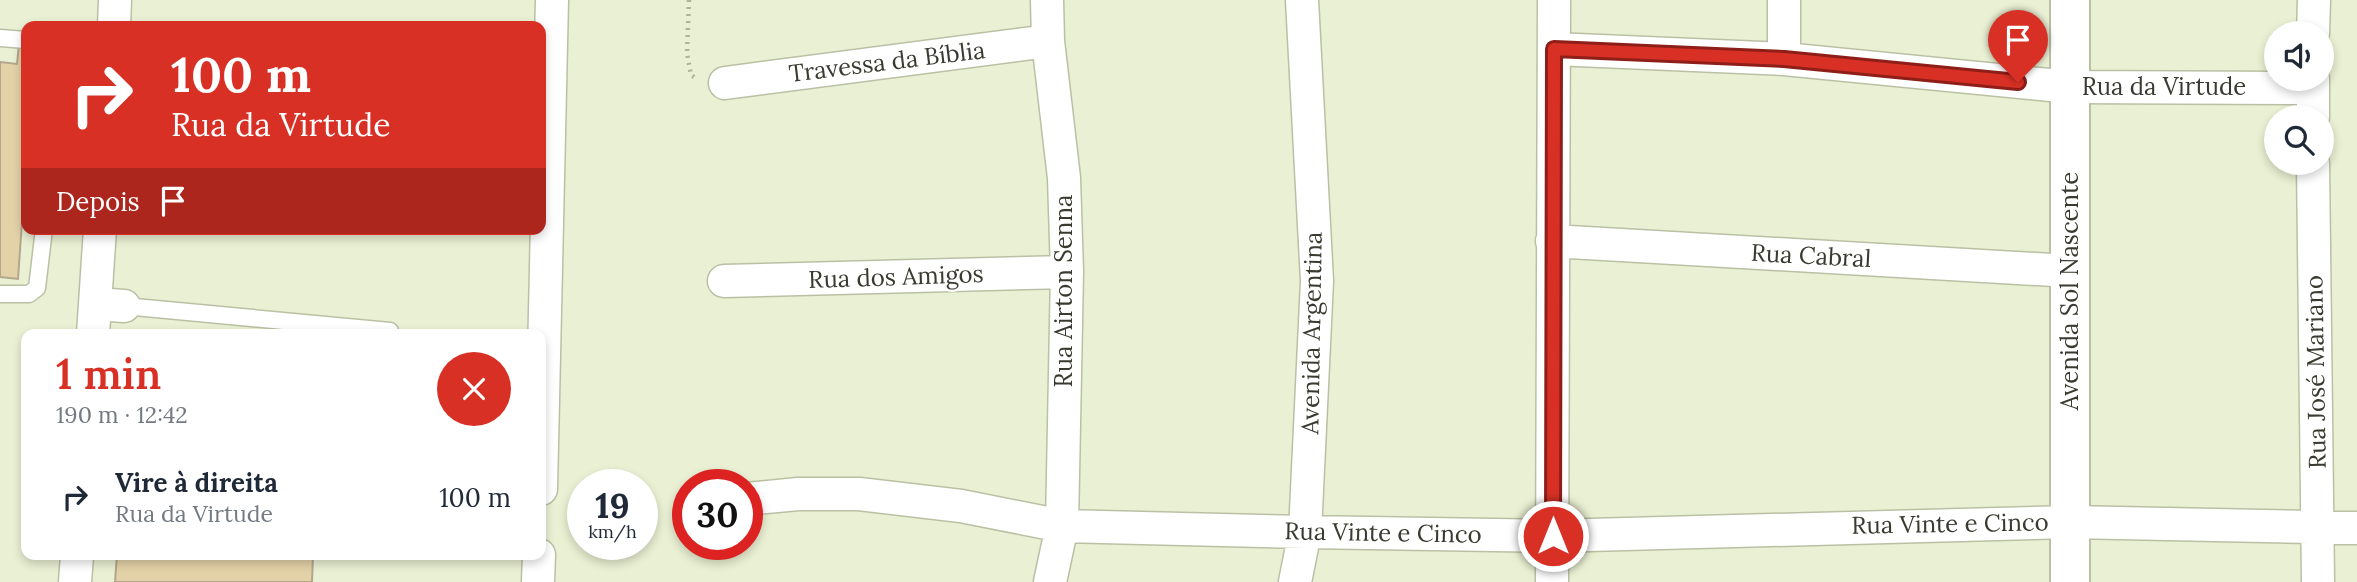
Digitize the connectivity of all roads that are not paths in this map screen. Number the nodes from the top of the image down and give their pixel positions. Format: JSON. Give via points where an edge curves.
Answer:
{"nodes":[{"id":1,"x":115,"y":0,"type":"edge"},
{"id":2,"x":552,"y":0,"type":"edge"},
{"id":3,"x":1047,"y":0,"type":"edge"},
{"id":4,"x":1302,"y":0,"type":"edge"},
{"id":5,"x":1554,"y":0,"type":"edge"},
{"id":6,"x":1784,"y":0,"type":"edge"},
{"id":7,"x":2070,"y":0,"type":"edge"},
{"id":8,"x":2314,"y":0,"type":"edge"},
{"id":9,"x":114,"y":21,"type":"edge"},
{"id":10,"x":2313,"y":21,"type":"edge"},
{"id":11,"x":0,"y":38,"type":"edge"},
{"id":12,"x":21,"y":40,"type":"edge"},
{"id":13,"x":1048,"y":41,"type":"junction"},
{"id":14,"x":1554,"y":49,"type":"junction"},
{"id":15,"x":1784,"y":59,"type":"junction"},
{"id":16,"x":725,"y":83,"type":"road end"},
{"id":17,"x":2070,"y":87,"type":"junction"},
{"id":18,"x":2313,"y":95,"type":"edge"},
{"id":19,"x":2313,"y":175,"type":"edge"},
{"id":20,"x":43,"y":235,"type":"edge"},
{"id":21,"x":100,"y":235,"type":"edge"},
{"id":22,"x":1552,"y":241,"type":"junction"},
{"id":23,"x":2070,"y":271,"type":"junction"},
{"id":24,"x":1067,"y":272,"type":"junction"},
{"id":25,"x":724,"y":281,"type":"dead end"},
{"id":26,"x":0,"y":294,"type":"edge"},
{"id":27,"x":104,"y":315,"type":"edge"},
{"id":28,"x":354,"y":329,"type":"edge"},
{"id":29,"x":545,"y":329,"type":"edge"},
{"id":30,"x":763,"y":497,"type":"edge"},
{"id":31,"x":2070,"y":522,"type":"junction"},
{"id":32,"x":1062,"y":526,"type":"junction"},
{"id":33,"x":2319,"y":528,"type":"junction"},
{"id":34,"x":2357,"y":528,"type":"edge"},
{"id":35,"x":1305,"y":532,"type":"junction"},
{"id":36,"x":1553,"y":536,"type":"junction"},
{"id":37,"x":76,"y":560,"type":"edge"},
{"id":38,"x":539,"y":560,"type":"edge"},
{"id":39,"x":75,"y":582,"type":"edge"},
{"id":40,"x":538,"y":582,"type":"edge"},
{"id":41,"x":1050,"y":582,"type":"edge"},
{"id":42,"x":1295,"y":582,"type":"edge"},
{"id":43,"x":1552,"y":582,"type":"edge"},
{"id":44,"x":2070,"y":582,"type":"edge"},
{"id":45,"x":2318,"y":582,"type":"edge"}],
"edges":[{"from":1,"to":9,"type":"street"},
{"from":2,"to":29,"type":"street"},
{"from":3,"to":13,"type":"street","name":"Rua Airton Senna"},
{"from":4,"to":35,"type":"street","name":"Avenida Argentina","via":[[1317,281]]},
{"from":5,"to":14,"type":"street"},
{"from":6,"to":15,"type":"street"},
{"from":7,"to":17,"type":"main road","name":"Avenida Sol Nascente"},
{"from":8,"to":10,"type":"street"},
{"from":11,"to":12,"type":"lane"},
{"from":13,"to":16,"type":"street","name":"Travessa da Bíblia"},
{"from":13,"to":24,"type":"street","name":"Rua Airton Senna","via":[[1063,178]]},
{"from":14,"to":15,"type":"street","name":"Rua da Virtude"},
{"from":14,"to":22,"type":"street"},
{"from":15,"to":17,"type":"street","name":"Rua da Virtude"},
{"from":17,"to":18,"type":"street","name":"Rua da Virtude"},
{"from":17,"to":23,"type":"main road","name":"Avenida Sol Nascente"},
{"from":19,"to":33,"type":"street","name":"Rua José Mariano"},
{"from":20,"to":26,"type":"lane","via":[[37,288],[29,294]]},
{"from":21,"to":27,"type":"street"},
{"from":22,"to":23,"type":"street","name":"Rua Cabral"},
{"from":22,"to":36,"type":"street"},
{"from":23,"to":31,"type":"main road","name":"Avenida Sol Nascente"},
{"from":24,"to":25,"type":"street","name":"Rua dos Amigos"},
{"from":24,"to":32,"type":"street","name":"Rua Airton Senna"},
{"from":27,"to":28,"type":"lane"},
{"from":30,"to":32,"type":"street","name":"Rua Vinte e Cinco","via":[[859,495],[961,506]]},
{"from":31,"to":33,"type":"street","name":"Rua Vinte e Cinco"},
{"from":31,"to":36,"type":"street","name":"Rua Vinte e Cinco"},
{"from":31,"to":44,"type":"main road","name":"Avenida Sol Nascente"},
{"from":32,"to":35,"type":"street","name":"Rua Vinte e Cinco"},
{"from":32,"to":41,"type":"street","name":"Rua Airton Senna"},
{"from":33,"to":34,"type":"street","name":"Rua Vinte e Cinco"},
{"from":33,"to":45,"type":"street","name":"Rua José Mariano"},
{"from":35,"to":36,"type":"street","name":"Rua Vinte e Cinco"},
{"from":35,"to":42,"type":"street","name":"Avenida Argentina"},
{"from":36,"to":43,"type":"street"},
{"from":37,"to":39,"type":"street"},
{"from":38,"to":40,"type":"street"}]}
